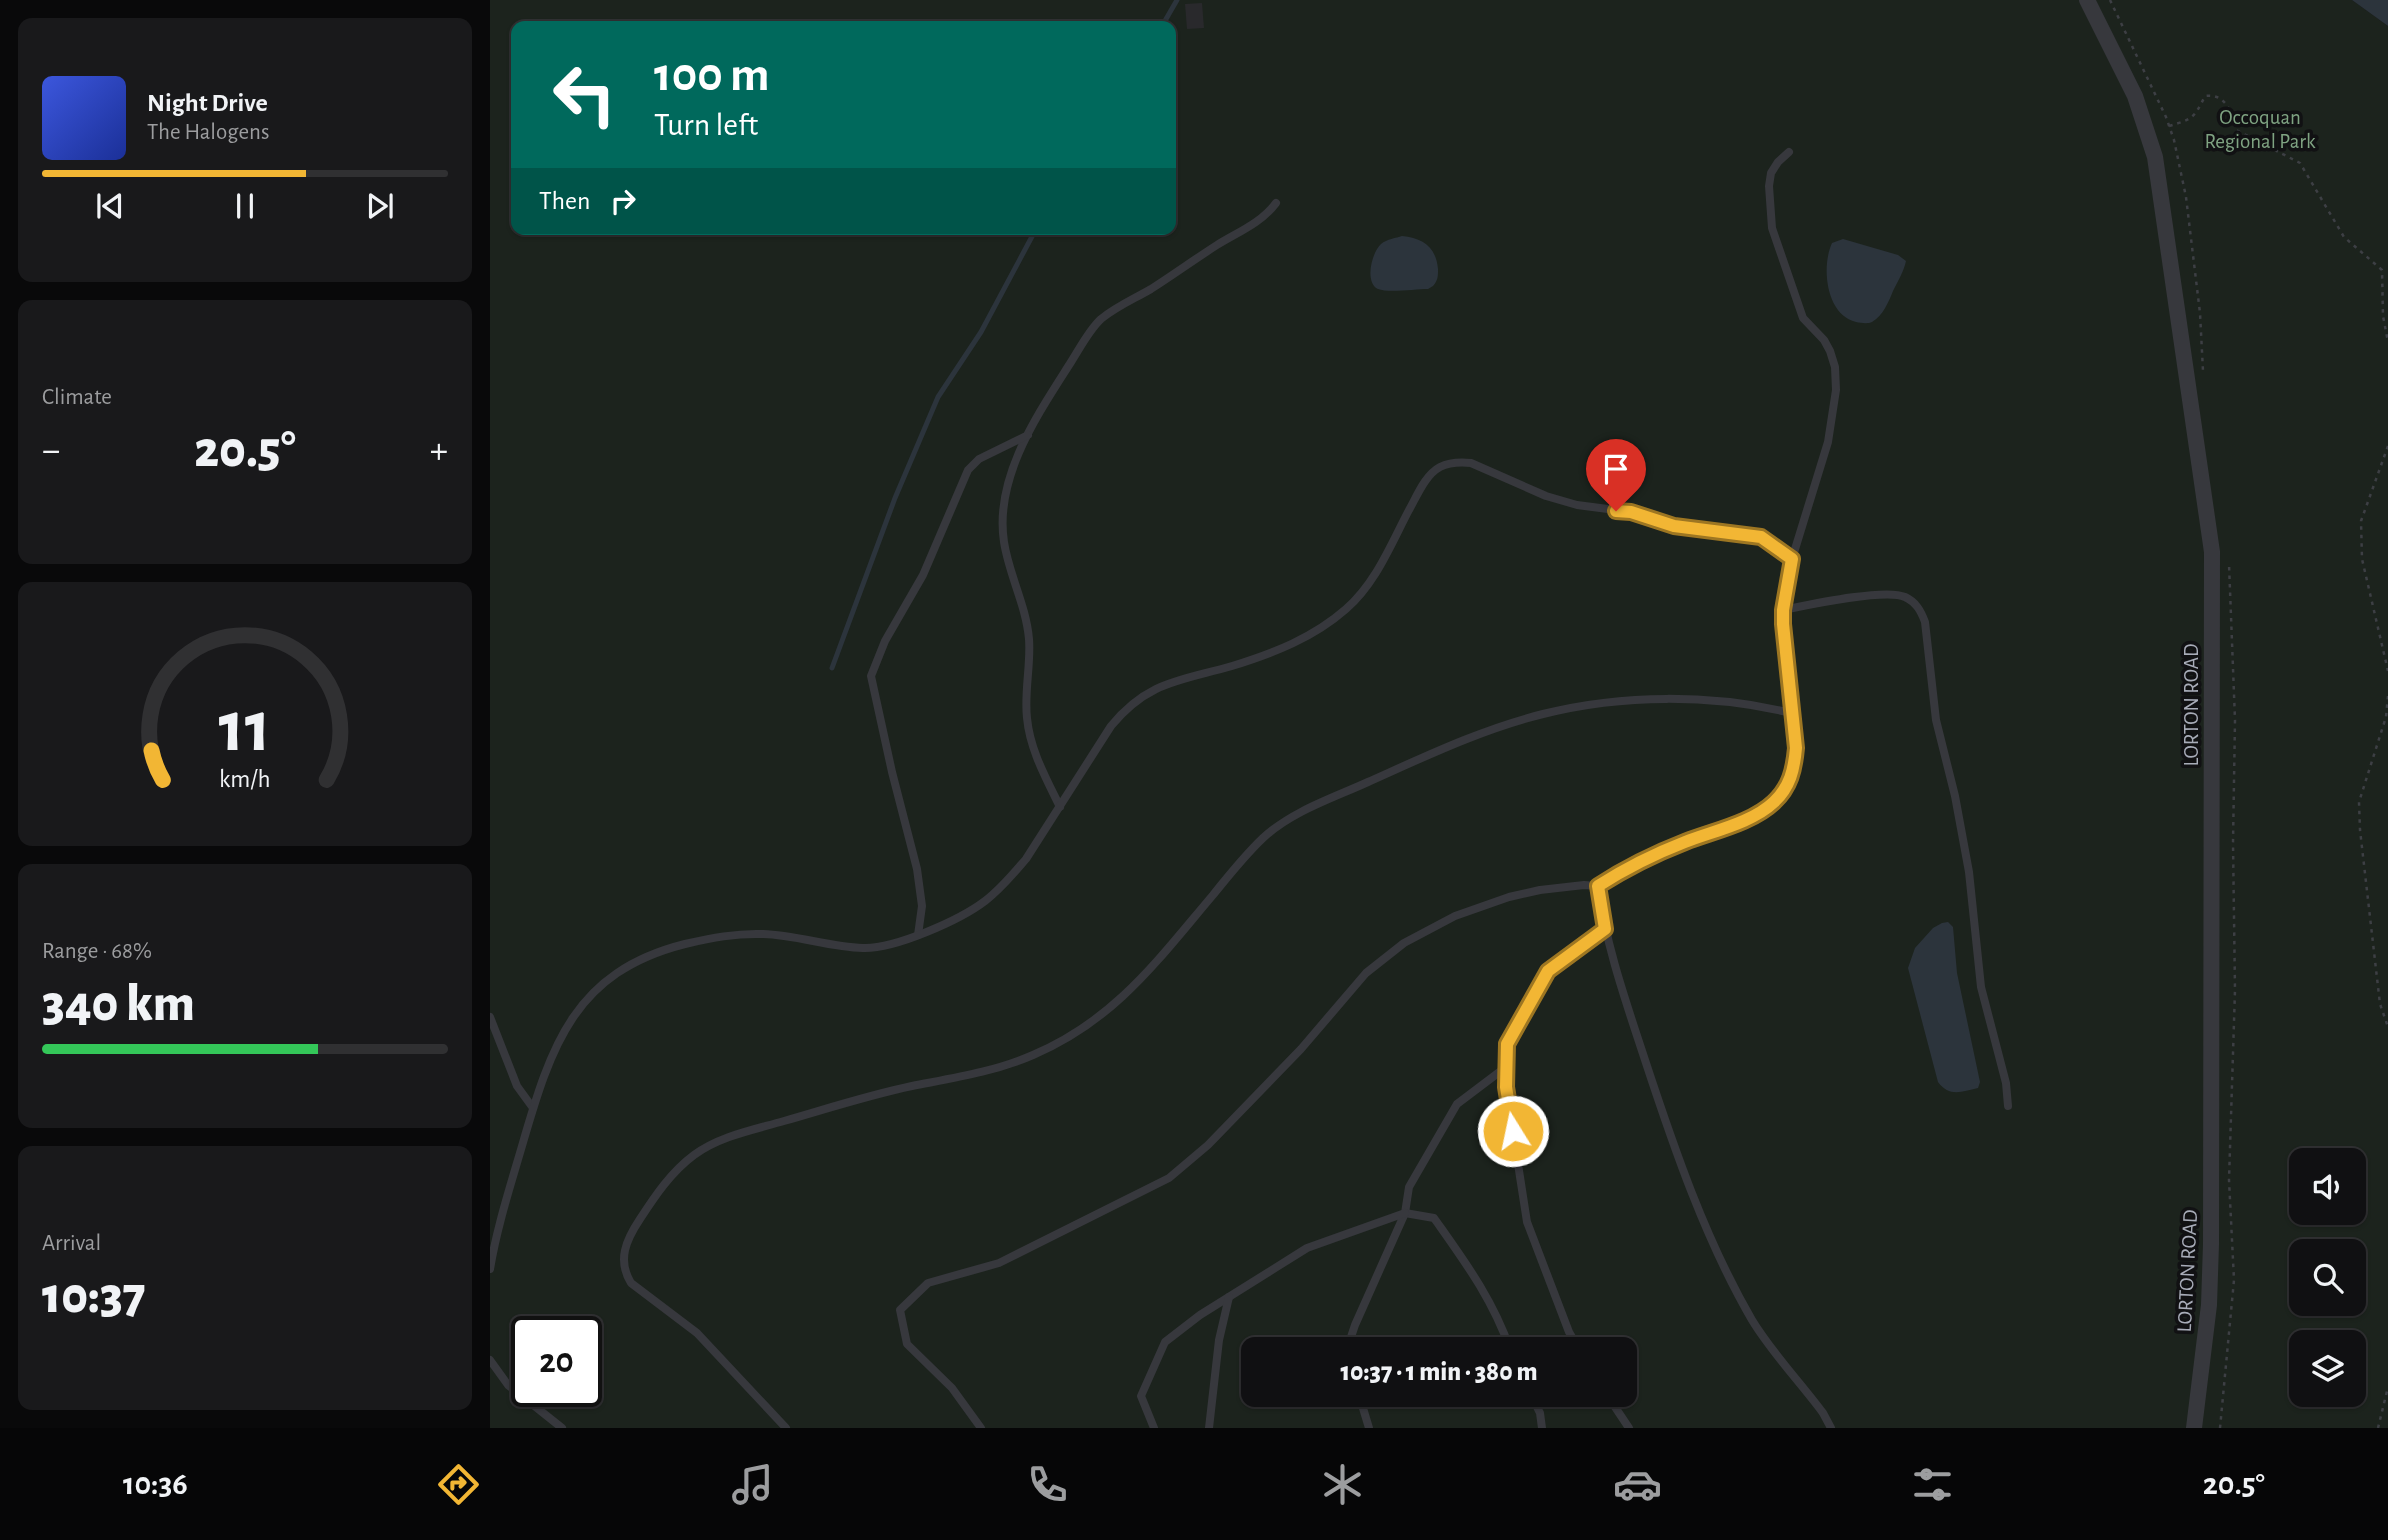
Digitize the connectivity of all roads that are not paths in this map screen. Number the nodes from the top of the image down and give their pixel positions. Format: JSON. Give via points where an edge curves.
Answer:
{"nodes":[{"id":1,"x":2087,"y":0,"type":"edge"},
{"id":2,"x":1789,"y":152,"type":"dead end"},
{"id":3,"x":1276,"y":203,"type":"dead end"},
{"id":4,"x":1028,"y":435,"type":"junction"},
{"id":5,"x":1792,"y":559,"type":"junction"},
{"id":6,"x":1783,"y":610,"type":"junction"},
{"id":7,"x":1791,"y":713,"type":"junction"},
{"id":8,"x":1060,"y":807,"type":"junction"},
{"id":9,"x":1598,"y":886,"type":"junction"},
{"id":10,"x":1605,"y":929,"type":"junction"},
{"id":11,"x":918,"y":935,"type":"junction"},
{"id":12,"x":490,"y":1017,"type":"edge"},
{"id":13,"x":1506,"y":1067,"type":"junction"},
{"id":14,"x":2008,"y":1106,"type":"dead end"},
{"id":15,"x":533,"y":1108,"type":"junction"},
{"id":16,"x":1405,"y":1213,"type":"junction"},
{"id":17,"x":490,"y":1269,"type":"edge"},
{"id":18,"x":1229,"y":1297,"type":"junction"},
{"id":19,"x":1352,"y":1337,"type":"edge"},
{"id":20,"x":1506,"y":1337,"type":"edge"},
{"id":21,"x":1572,"y":1337,"type":"edge"},
{"id":22,"x":490,"y":1360,"type":"edge"},
{"id":23,"x":1363,"y":1407,"type":"edge"},
{"id":24,"x":1537,"y":1407,"type":"edge"},
{"id":25,"x":1615,"y":1407,"type":"edge"},
{"id":26,"x":562,"y":1428,"type":"edge"},
{"id":27,"x":786,"y":1428,"type":"edge"},
{"id":28,"x":981,"y":1428,"type":"edge"},
{"id":29,"x":1154,"y":1428,"type":"edge"},
{"id":30,"x":1209,"y":1428,"type":"edge"},
{"id":31,"x":1369,"y":1428,"type":"edge"},
{"id":32,"x":1542,"y":1428,"type":"edge"},
{"id":33,"x":1629,"y":1428,"type":"edge"},
{"id":34,"x":1831,"y":1428,"type":"edge"},
{"id":35,"x":2194,"y":1428,"type":"edge"}],
"edges":[{"from":1,"to":35,"type":"street","name":"LORTON ROAD","via":[[2135,96],[2155,157],[2212,552],[2211,1244]]},
{"from":2,"to":5,"type":"lane","via":[[1771,173],[1772,228],[1803,318],[1830,351],[1836,390],[1828,443]]},
{"from":3,"to":4,"type":"lane","via":[[1255,223],[1099,321]]},
{"from":4,"to":8,"type":"lane","via":[[1007,490],[1004,541],[1029,640],[1028,727],[1037,759]]},
{"from":4,"to":11,"type":"lane","via":[[979,459],[968,470],[923,575],[885,641],[871,676],[917,869],[922,906]]},
{"from":5,"to":6,"type":"lane"},
{"from":5,"to":8,"type":"lane","via":[[1761,537],[1674,526],[1631,512],[1577,505],[1471,463],[1450,463],[1433,472],[1423,486],[1381,564],[1352,604],[1288,647],[1167,683],[1137,699],[1111,726]]},
{"from":6,"to":7,"type":"lane"},
{"from":6,"to":14,"type":"lane","via":[[1896,594],[1921,610],[1936,720],[1969,872],[1981,987]]},
{"from":7,"to":9,"type":"lane","via":[[1795,766],[1790,782],[1772,804],[1640,861]]},
{"from":7,"to":27,"type":"lane","via":[[1738,703],[1636,701],[1544,714],[1465,741],[1280,824],[1245,856],[1117,1003],[1066,1040],[991,1070],[825,1110],[733,1136],[697,1153],[673,1174],[638,1222],[626,1246],[625,1273],[631,1283],[697,1333]]},
{"from":8,"to":11,"type":"lane","via":[[1026,859],[998,890],[965,913]]},
{"from":9,"to":10,"type":"lane"},
{"from":9,"to":28,"type":"lane","via":[[1509,897],[1455,916],[1404,943],[1366,973],[1301,1049],[1208,1145],[1169,1178],[999,1263],[928,1283],[900,1310],[907,1344],[952,1388]]},
{"from":10,"to":13,"type":"lane","via":[[1548,971],[1507,1044]]},
{"from":10,"to":34,"type":"lane","via":[[1653,1086],[1705,1225],[1753,1321]]},
{"from":11,"to":15,"type":"lane","via":[[865,948],[786,935],[739,934],[644,957],[607,979],[576,1012],[559,1041]]},
{"from":12,"to":15,"type":"lane","via":[[517,1086]]},
{"from":13,"to":16,"type":"lane","via":[[1457,1104],[1409,1186]]},
{"from":13,"to":21,"type":"lane","via":[[1527,1222]]},
{"from":15,"to":17,"type":"lane"},
{"from":16,"to":18,"type":"lane","via":[[1307,1248]]},
{"from":16,"to":19,"type":"lane"},
{"from":16,"to":20,"type":"lane","via":[[1434,1218],[1471,1271]]},
{"from":18,"to":29,"type":"lane","via":[[1164,1342],[1141,1396]]},
{"from":18,"to":30,"type":"lane"},
{"from":22,"to":26,"type":"lane","via":[[508,1385]]},
{"from":23,"to":31,"type":"lane"},
{"from":24,"to":32,"type":"lane"},
{"from":25,"to":33,"type":"lane"}]}
